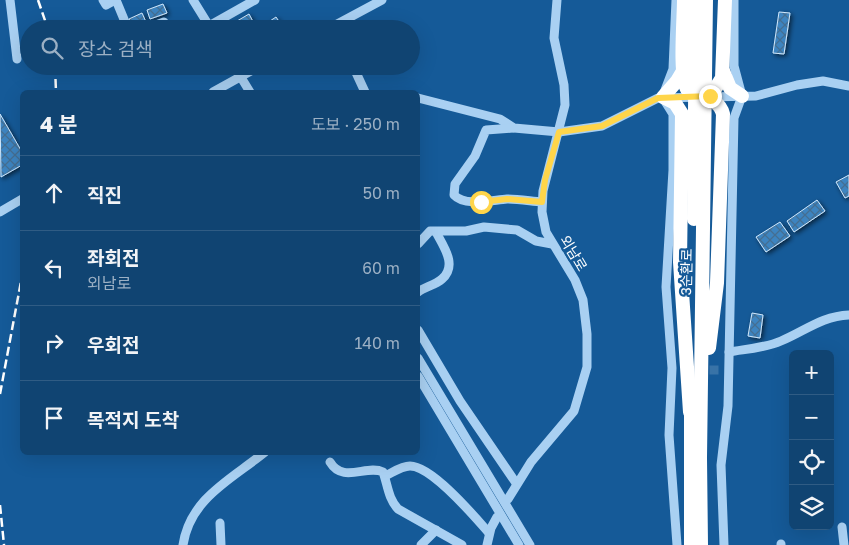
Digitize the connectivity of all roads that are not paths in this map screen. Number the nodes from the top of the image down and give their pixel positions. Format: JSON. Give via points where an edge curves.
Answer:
{"nodes":[{"id":1,"x":10,"y":0,"type":"edge"},
{"id":2,"x":103,"y":0,"type":"edge"},
{"id":3,"x":115,"y":0,"type":"edge"},
{"id":4,"x":193,"y":0,"type":"edge"},
{"id":5,"x":255,"y":0,"type":"edge"},
{"id":6,"x":382,"y":0,"type":"edge"},
{"id":7,"x":557,"y":0,"type":"edge"},
{"id":8,"x":676,"y":0,"type":"edge"},
{"id":9,"x":684,"y":0,"type":"edge"},
{"id":10,"x":696,"y":0,"type":"edge"},
{"id":11,"x":706,"y":0,"type":"edge"},
{"id":12,"x":724,"y":0,"type":"edge"},
{"id":13,"x":734,"y":0,"type":"edge"},
{"id":14,"x":124,"y":20,"type":"edge"},
{"id":15,"x":205,"y":20,"type":"edge"},
{"id":16,"x":223,"y":20,"type":"edge"},
{"id":17,"x":345,"y":20,"type":"edge"},
{"id":18,"x":17,"y":59,"type":"dead end"},
{"id":19,"x":683,"y":70,"type":"junction"},
{"id":20,"x":723,"y":71,"type":"junction"},
{"id":21,"x":244,"y":75,"type":"edge"},
{"id":22,"x":357,"y":75,"type":"edge"},
{"id":23,"x":241,"y":77,"type":"junction"},
{"id":24,"x":700,"y":79,"type":"junction"},
{"id":25,"x":849,"y":86,"type":"edge"},
{"id":26,"x":217,"y":90,"type":"edge"},
{"id":27,"x":249,"y":90,"type":"edge"},
{"id":28,"x":363,"y":90,"type":"edge"},
{"id":29,"x":700,"y":96,"type":"junction"},
{"id":30,"x":742,"y":96,"type":"junction"},
{"id":31,"x":663,"y":97,"type":"junction"},
{"id":32,"x":420,"y":99,"type":"edge"},
{"id":33,"x":694,"y":115,"type":"junction"},
{"id":34,"x":723,"y":116,"type":"junction"},
{"id":35,"x":514,"y":128,"type":"junction"},
{"id":36,"x":559,"y":132,"type":"junction"},
{"id":37,"x":20,"y":200,"type":"edge"},
{"id":38,"x":542,"y":202,"type":"junction"},
{"id":39,"x":0,"y":212,"type":"edge"},
{"id":40,"x":436,"y":232,"type":"junction"},
{"id":41,"x":420,"y":242,"type":"edge"},
{"id":42,"x":552,"y":244,"type":"junction"},
{"id":43,"x":420,"y":291,"type":"edge"},
{"id":44,"x":849,"y":315,"type":"edge"},
{"id":45,"x":420,"y":333,"type":"edge"},
{"id":46,"x":728,"y":352,"type":"junction"},
{"id":47,"x":420,"y":362,"type":"edge"},
{"id":48,"x":672,"y":368,"type":"junction"},
{"id":49,"x":683,"y":369,"type":"dead end"},
{"id":50,"x":420,"y":379,"type":"edge"},
{"id":51,"x":456,"y":394,"type":"junction"},
{"id":52,"x":440,"y":404,"type":"junction"},
{"id":53,"x":695,"y":426,"type":"junction"},
{"id":54,"x":261,"y":455,"type":"edge"},
{"id":55,"x":330,"y":462,"type":"dead end"},
{"id":56,"x":385,"y":476,"type":"junction"},
{"id":57,"x":516,"y":483,"type":"junction"},
{"id":58,"x":508,"y":499,"type":"dead end"},
{"id":59,"x":497,"y":517,"type":"dead end"},
{"id":60,"x":220,"y":523,"type":"dead end"},
{"id":61,"x":842,"y":527,"type":"dead end"},
{"id":62,"x":436,"y":530,"type":"junction"},
{"id":63,"x":489,"y":533,"type":"junction"},
{"id":64,"x":183,"y":545,"type":"edge"},
{"id":65,"x":222,"y":545,"type":"edge"},
{"id":66,"x":421,"y":545,"type":"edge"},
{"id":67,"x":462,"y":545,"type":"edge"},
{"id":68,"x":487,"y":545,"type":"edge"},
{"id":69,"x":519,"y":545,"type":"edge"},
{"id":70,"x":530,"y":545,"type":"edge"},
{"id":71,"x":677,"y":545,"type":"edge"},
{"id":72,"x":691,"y":545,"type":"edge"},
{"id":73,"x":701,"y":545,"type":"edge"},
{"id":74,"x":724,"y":545,"type":"edge"},
{"id":75,"x":844,"y":545,"type":"edge"}],
"edges":[{"from":1,"to":18,"type":"street"},
{"from":2,"to":3,"type":"street","via":[[106,5]]},
{"from":3,"to":14,"type":"street"},
{"from":4,"to":15,"type":"street"},
{"from":5,"to":16,"type":"street"},
{"from":6,"to":17,"type":"street"},
{"from":7,"to":36,"type":"street","name":"외남로","via":[[554,38],[565,95]]},
{"from":8,"to":31,"type":"street","via":[[673,69]]},
{"from":9,"to":19,"type":"highway"},
{"from":10,"to":24,"type":"highway","name":"3순환로"},
{"from":11,"to":24,"type":"highway","name":"3순환로"},
{"from":12,"to":20,"type":"highway"},
{"from":13,"to":30,"type":"street","via":[[734,66]]},
{"from":19,"to":29,"type":"highway","via":[[687,89]]},
{"from":19,"to":31,"type":"highway"},
{"from":20,"to":29,"type":"highway","via":[[717,87]]},
{"from":20,"to":30,"type":"highway","via":[[730,88]]},
{"from":21,"to":23,"type":"street"},
{"from":22,"to":28,"type":"street"},
{"from":23,"to":26,"type":"street"},
{"from":23,"to":27,"type":"street"},
{"from":24,"to":33,"type":"highway","name":"3순환로"},
{"from":25,"to":30,"type":"street","via":[[810,82],[764,95]]},
{"from":29,"to":30,"type":"street"},
{"from":29,"to":31,"type":"street"},
{"from":29,"to":33,"type":"highway","via":[[687,105]]},
{"from":29,"to":34,"type":"highway","via":[[716,103]]},
{"from":30,"to":34,"type":"highway","via":[[728,104]]},
{"from":30,"to":46,"type":"street","via":[[734,118]]},
{"from":31,"to":33,"type":"highway"},
{"from":31,"to":36,"type":"street","via":[[602,126]]},
{"from":31,"to":48,"type":"street","via":[[673,114],[674,136],[666,287]]},
{"from":32,"to":35,"type":"street","via":[[500,119]]},
{"from":33,"to":53,"type":"highway","name":"3순환로"},
{"from":34,"to":53,"type":"highway","via":[[717,283]]},
{"from":35,"to":36,"type":"street"},
{"from":35,"to":38,"type":"street","via":[[486,130],[475,156],[455,184],[454,195],[460,200],[481,202],[507,199]]},
{"from":36,"to":38,"type":"street","name":"외남로"},
{"from":37,"to":39,"type":"street"},
{"from":38,"to":42,"type":"street","name":"외남로","via":[[546,232]]},
{"from":40,"to":41,"type":"street","via":[[430,231]]},
{"from":40,"to":42,"type":"street","via":[[484,227],[517,230],[536,241]]},
{"from":40,"to":43,"type":"street","via":[[450,262],[449,270],[443,278]]},
{"from":42,"to":57,"type":"street","name":"외남로","via":[[575,280],[583,300],[586,366],[574,411]]},
{"from":44,"to":46,"type":"street","via":[[818,321],[766,346]]},
{"from":45,"to":51,"type":"street"},
{"from":46,"to":74,"type":"street","via":[[725,371],[728,406],[721,465]]},
{"from":47,"to":52,"type":"street"},
{"from":48,"to":49,"type":"street"},
{"from":48,"to":71,"type":"street","via":[[669,435]]},
{"from":50,"to":52,"type":"street"},
{"from":51,"to":52,"type":"street"},
{"from":51,"to":57,"type":"street"},
{"from":52,"to":69,"type":"street"},
{"from":52,"to":70,"type":"street"},
{"from":53,"to":72,"type":"highway","name":"3순환로"},
{"from":53,"to":73,"type":"highway","name":"3순환로"},
{"from":54,"to":64,"type":"street","via":[[212,491],[190,519]]},
{"from":55,"to":56,"type":"street","via":[[333,467],[348,473],[376,470],[384,472]]},
{"from":56,"to":62,"type":"street","via":[[392,503]]},
{"from":56,"to":63,"type":"street","via":[[404,467],[422,470],[459,500]]},
{"from":57,"to":58,"type":"street","name":"외남로"},
{"from":59,"to":63,"type":"street"},
{"from":60,"to":65,"type":"street"},
{"from":61,"to":75,"type":"street"},
{"from":62,"to":66,"type":"street"},
{"from":62,"to":67,"type":"street"},
{"from":63,"to":68,"type":"street"}]}
